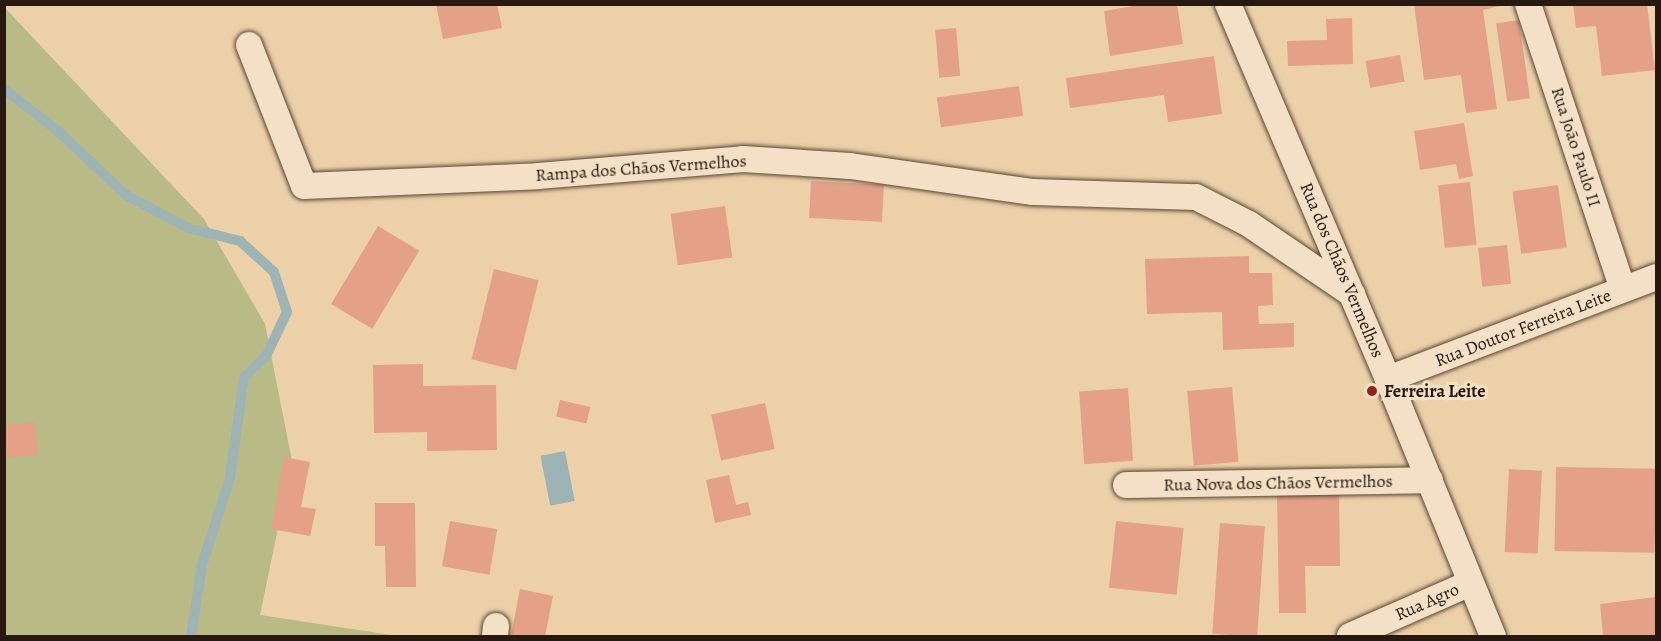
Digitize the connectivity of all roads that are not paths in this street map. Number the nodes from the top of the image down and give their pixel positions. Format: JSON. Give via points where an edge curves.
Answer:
{"nodes":[{"id":1,"x":1228,"y":4,"type":"edge"},
{"id":2,"x":1528,"y":4,"type":"edge"},
{"id":3,"x":249,"y":45,"type":"dead end"},
{"id":4,"x":1656,"y":277,"type":"edge"},
{"id":5,"x":1623,"y":289,"type":"junction"},
{"id":6,"x":1352,"y":294,"type":"junction"},
{"id":7,"x":1388,"y":379,"type":"junction"},
{"id":8,"x":1430,"y":480,"type":"junction"},
{"id":9,"x":1126,"y":485,"type":"dead end"},
{"id":10,"x":1471,"y":583,"type":"junction"},
{"id":11,"x":1350,"y":636,"type":"edge"},
{"id":12,"x":1493,"y":636,"type":"edge"}],
"edges":[{"from":1,"to":6,"type":"street","name":"Rua dos Chãos Vermelhos"},
{"from":2,"to":5,"type":"street","name":"Rua João Paulo II"},
{"from":3,"to":6,"type":"street","name":"Rampa dos Chãos Vermelhos","via":[[304,186],[538,177],[743,159],[850,166],[1033,192],[1196,197],[1249,224]]},
{"from":4,"to":5,"type":"street","name":"Rua Doutor Ferreira Leite"},
{"from":5,"to":7,"type":"street","name":"Rua Doutor Ferreira Leite"},
{"from":6,"to":7,"type":"street","name":"Rua dos Chãos Vermelhos"},
{"from":7,"to":8,"type":"street","name":"Rua dos Chãos Vermelhos"},
{"from":8,"to":9,"type":"street","name":"Rua Nova dos Chãos Vermelhos"},
{"from":8,"to":10,"type":"street","name":"Rua dos Chãos Vermelhos"},
{"from":10,"to":11,"type":"street","name":"Rua Agro"},
{"from":10,"to":12,"type":"street","name":"Rua dos Chãos Vermelhos"}]}
